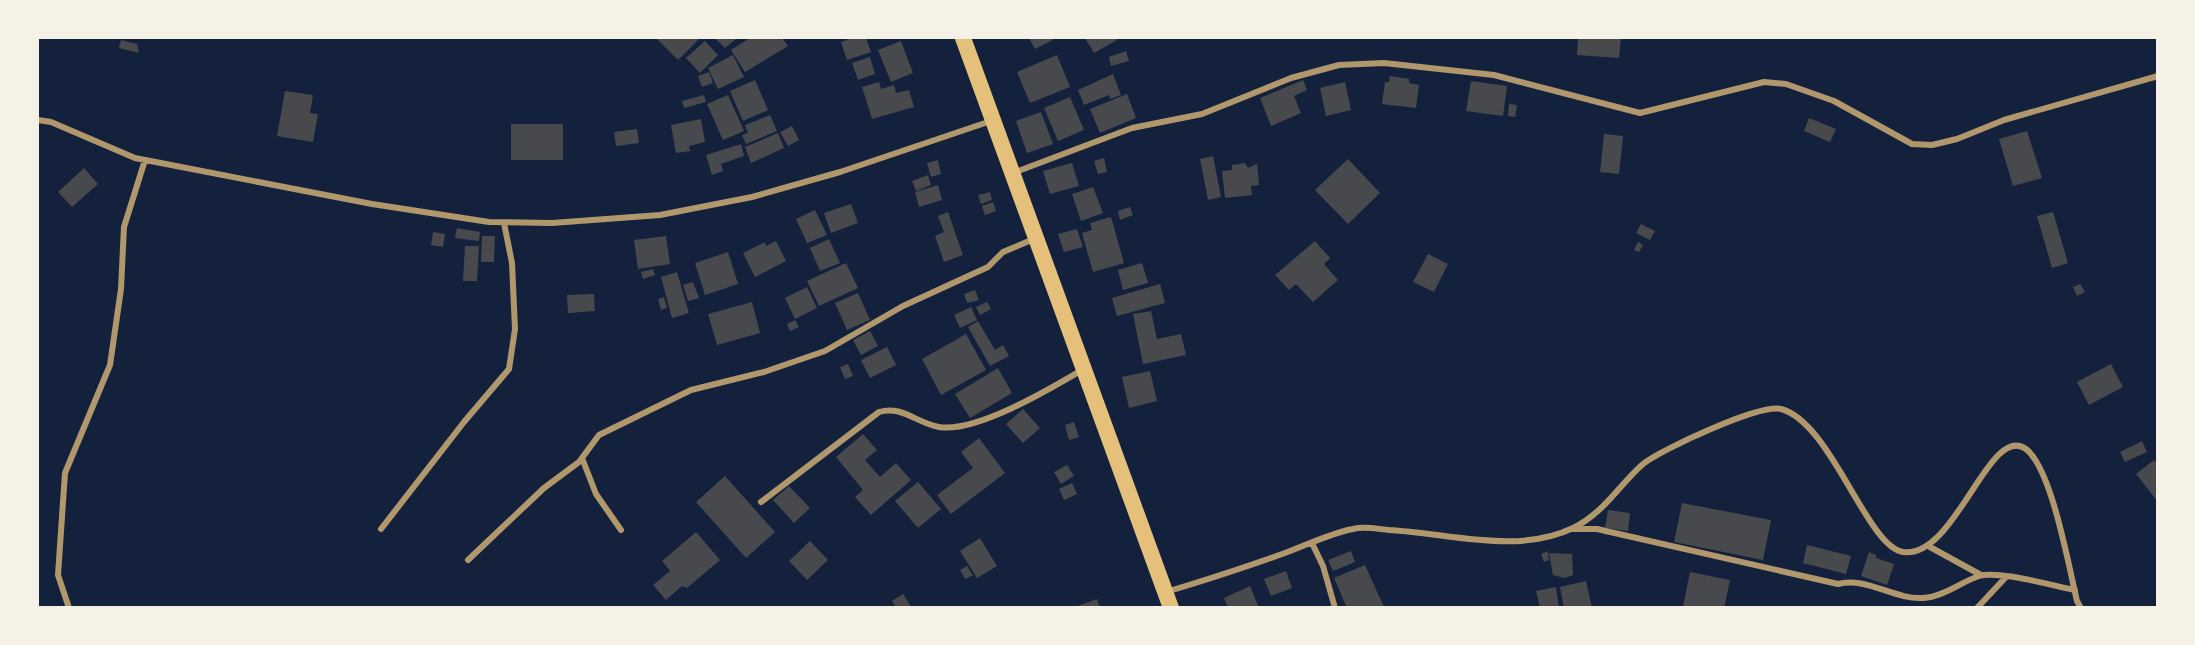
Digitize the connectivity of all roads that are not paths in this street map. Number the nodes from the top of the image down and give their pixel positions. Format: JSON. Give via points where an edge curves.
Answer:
{"nodes":[{"id":1,"x":963,"y":38,"type":"edge"},
{"id":2,"x":2157,"y":76,"type":"edge"},
{"id":3,"x":995,"y":119,"type":"junction"},
{"id":4,"x":38,"y":120,"type":"edge"},
{"id":5,"x":145,"y":160,"type":"junction"},
{"id":6,"x":1013,"y":173,"type":"junction"},
{"id":7,"x":504,"y":223,"type":"junction"},
{"id":8,"x":1038,"y":237,"type":"junction"},
{"id":9,"x":1085,"y":368,"type":"junction"},
{"id":10,"x":582,"y":458,"type":"junction"},
{"id":11,"x":761,"y":502,"type":"dead end"},
{"id":12,"x":381,"y":529,"type":"dead end"},
{"id":13,"x":1572,"y":529,"type":"junction"},
{"id":14,"x":621,"y":530,"type":"dead end"},
{"id":15,"x":1312,"y":543,"type":"junction"},
{"id":16,"x":1930,"y":547,"type":"junction"},
{"id":17,"x":468,"y":560,"type":"dead end"},
{"id":18,"x":1982,"y":575,"type":"junction"},
{"id":19,"x":2006,"y":577,"type":"junction"},
{"id":20,"x":2075,"y":590,"type":"junction"},
{"id":21,"x":1168,"y":600,"type":"edge"},
{"id":22,"x":69,"y":608,"type":"edge"},
{"id":23,"x":1335,"y":608,"type":"edge"},
{"id":24,"x":1977,"y":608,"type":"edge"},
{"id":25,"x":2081,"y":608,"type":"edge"}],
"edges":[{"from":1,"to":3,"type":"highway"},
{"from":2,"to":6,"type":"street","via":[[1932,145],[1912,144],[1834,101],[1786,84],[1764,82],[1640,112],[1494,75],[1384,63],[1339,65],[1291,78],[1202,114],[1132,129]]},
{"from":3,"to":6,"type":"highway"},
{"from":3,"to":7,"type":"street","via":[[840,172],[752,197],[660,214]]},
{"from":4,"to":5,"type":"street"},
{"from":5,"to":7,"type":"street","via":[[372,204]]},
{"from":5,"to":22,"type":"street","via":[[124,227],[121,289],[110,365],[65,472],[58,575]]},
{"from":6,"to":8,"type":"highway"},
{"from":7,"to":12,"type":"street","via":[[512,262],[515,329],[509,369]]},
{"from":8,"to":9,"type":"highway"},
{"from":8,"to":10,"type":"street","via":[[825,351],[764,372],[691,390],[599,435]]},
{"from":9,"to":11,"type":"street","via":[[1041,395],[963,425],[941,428],[897,409],[879,412]]},
{"from":9,"to":21,"type":"highway"},
{"from":10,"to":14,"type":"street","via":[[596,494]]},
{"from":10,"to":17,"type":"street"},
{"from":13,"to":15,"type":"street","via":[[1517,543],[1355,528]]},
{"from":13,"to":16,"type":"street","via":[[1601,509],[1644,463],[1676,445],[1764,408],[1782,410],[1797,419],[1826,448],[1891,548],[1901,552]]},
{"from":13,"to":18,"type":"street","via":[[1598,529],[1838,584],[1847,581],[1924,598]]},
{"from":15,"to":21,"type":"street"},
{"from":15,"to":23,"type":"street"},
{"from":16,"to":18,"type":"street"},
{"from":16,"to":20,"type":"street","via":[[1993,460],[2017,445],[2036,461],[2050,490]]},
{"from":18,"to":19,"type":"street"},
{"from":19,"to":20,"type":"street"},
{"from":19,"to":24,"type":"street"},
{"from":20,"to":25,"type":"street"}]}
